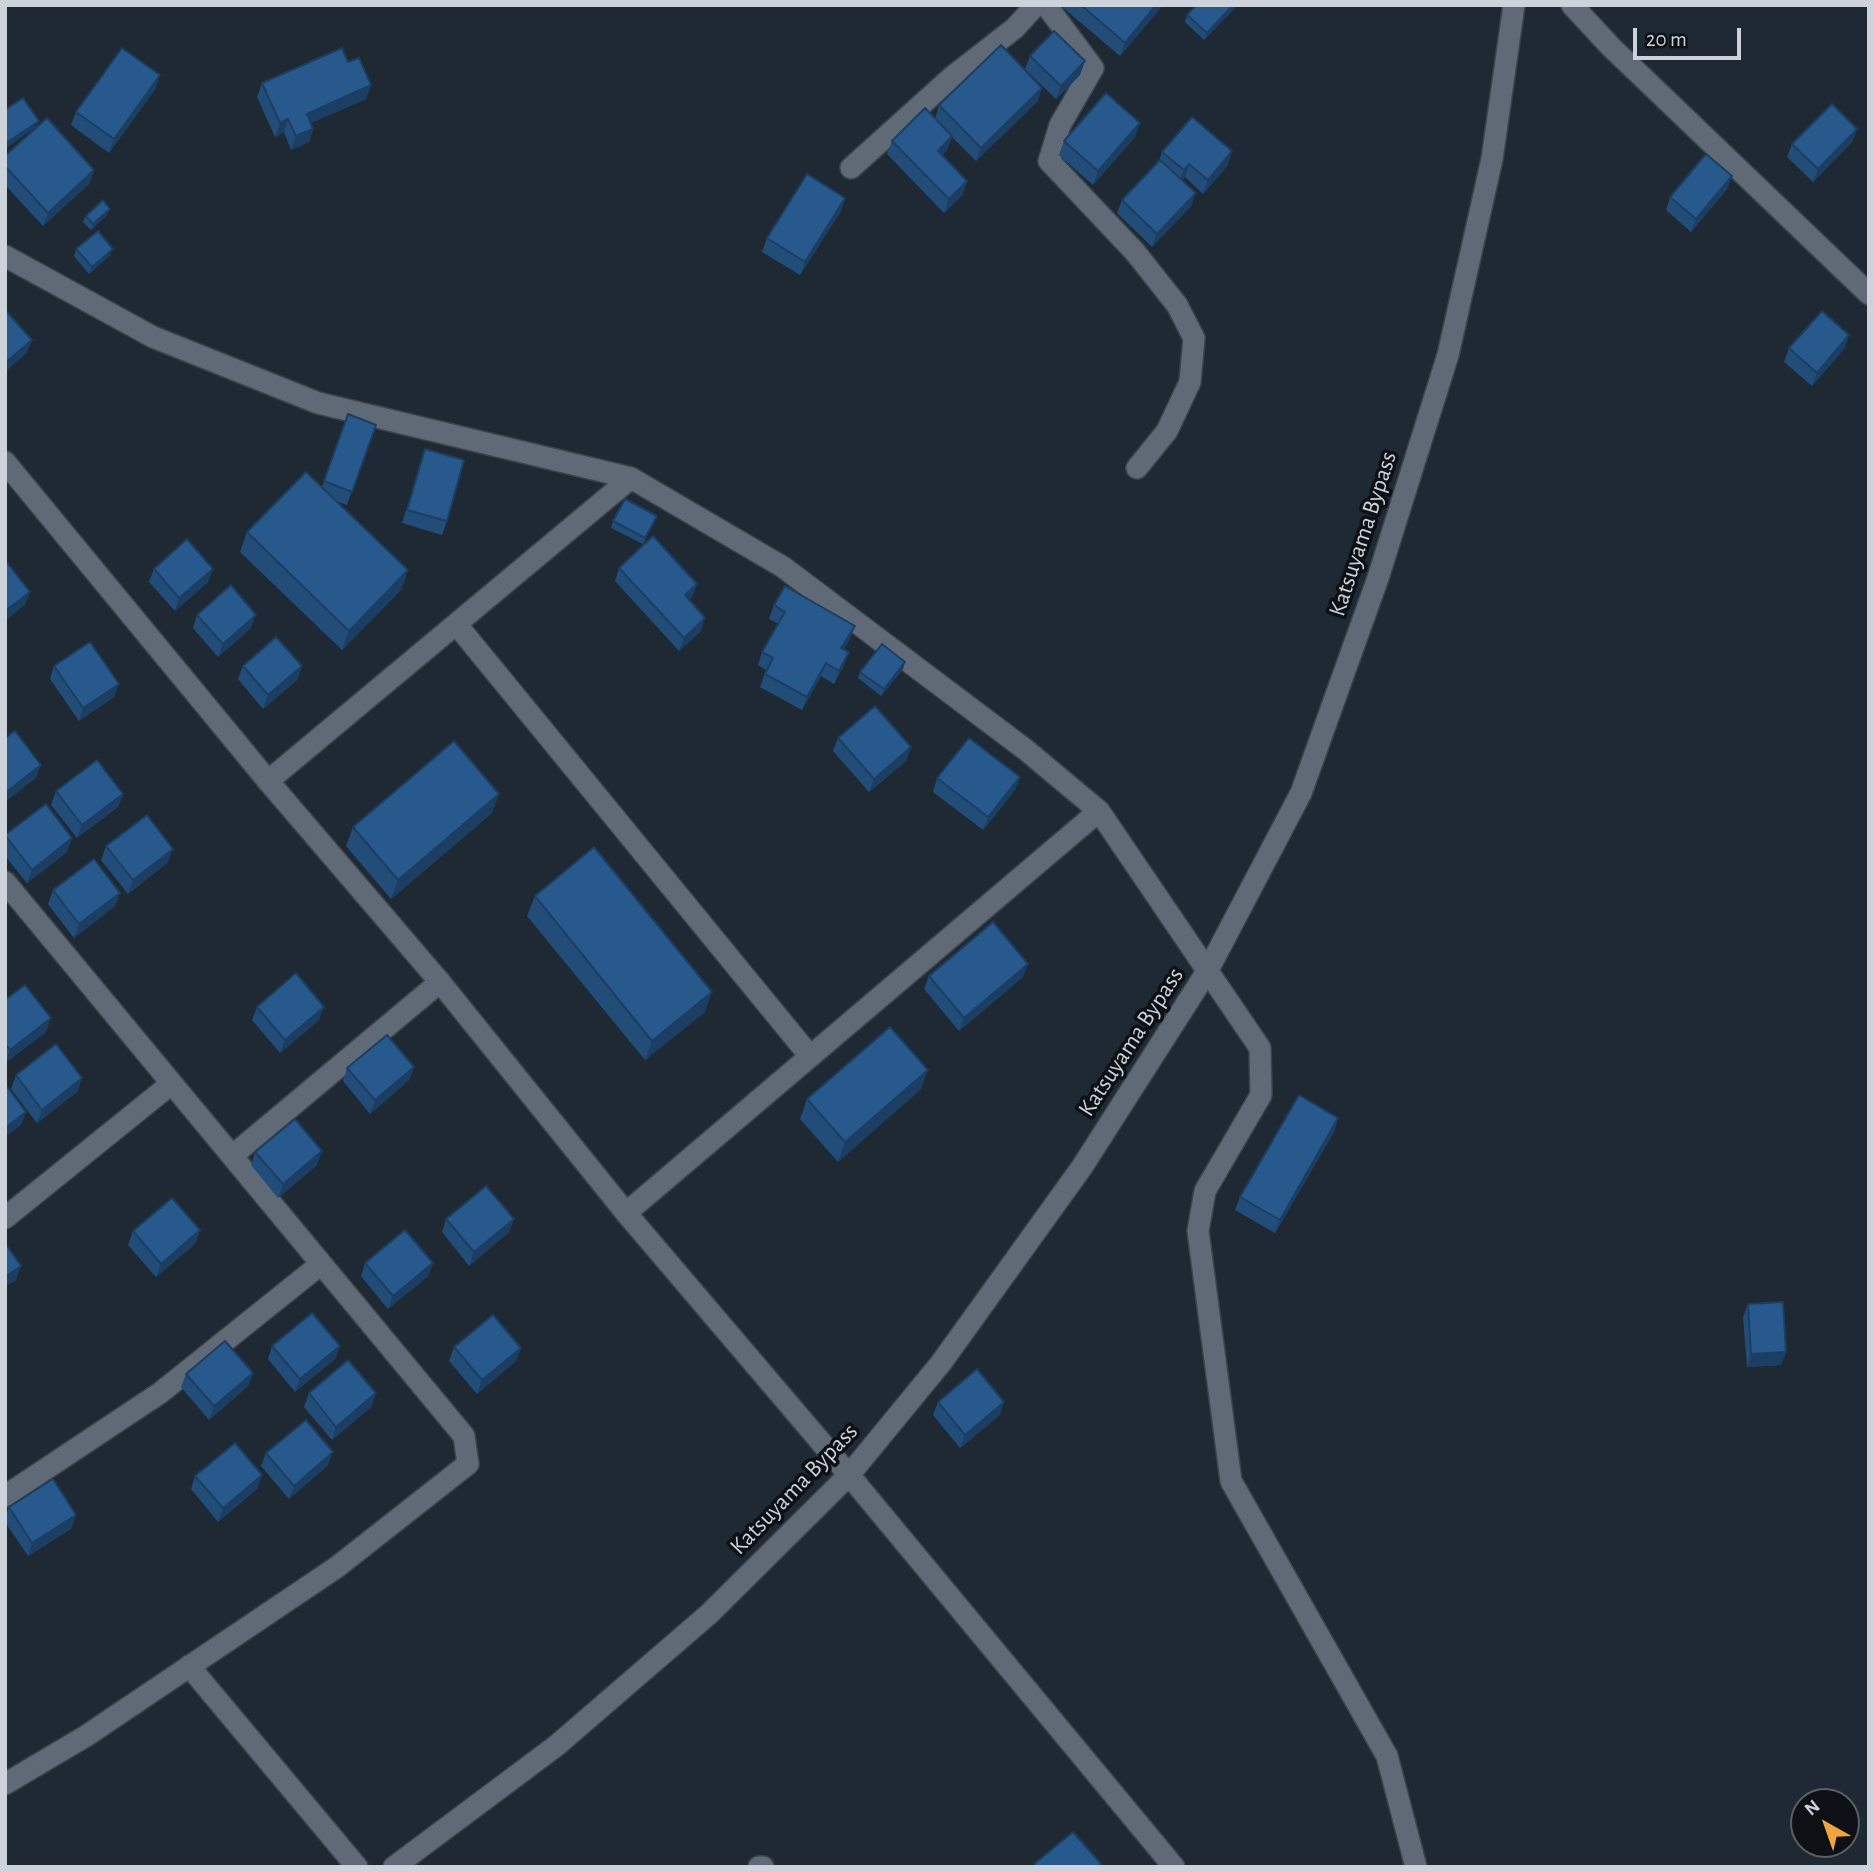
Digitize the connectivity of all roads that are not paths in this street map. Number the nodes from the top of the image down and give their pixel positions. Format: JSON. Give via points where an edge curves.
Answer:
{"nodes":[{"id":1,"x":1036,"y":5,"type":"edge"},
{"id":2,"x":1046,"y":5,"type":"edge"},
{"id":3,"x":1514,"y":5,"type":"edge"},
{"id":4,"x":1572,"y":5,"type":"edge"},
{"id":5,"x":851,"y":168,"type":"dead end"},
{"id":6,"x":5,"y":256,"type":"edge"},
{"id":7,"x":1869,"y":294,"type":"edge"},
{"id":8,"x":5,"y":462,"type":"edge"},
{"id":9,"x":1138,"y":468,"type":"dead end"},
{"id":10,"x":631,"y":478,"type":"junction"},
{"id":11,"x":457,"y":625,"type":"junction"},
{"id":12,"x":268,"y":781,"type":"junction"},
{"id":13,"x":1099,"y":811,"type":"junction"},
{"id":14,"x":5,"y":882,"type":"edge"},
{"id":15,"x":1208,"y":970,"type":"junction"},
{"id":16,"x":440,"y":982,"type":"junction"},
{"id":17,"x":809,"y":1055,"type":"junction"},
{"id":18,"x":171,"y":1084,"type":"junction"},
{"id":19,"x":232,"y":1156,"type":"junction"},
{"id":20,"x":7,"y":1213,"type":"edge"},
{"id":21,"x":626,"y":1213,"type":"junction"},
{"id":22,"x":321,"y":1264,"type":"junction"},
{"id":23,"x":849,"y":1475,"type":"junction"},
{"id":24,"x":5,"y":1496,"type":"edge"},
{"id":25,"x":190,"y":1666,"type":"junction"},
{"id":26,"x":5,"y":1784,"type":"edge"},
{"id":27,"x":357,"y":1867,"type":"edge"},
{"id":28,"x":394,"y":1867,"type":"edge"},
{"id":29,"x":1174,"y":1867,"type":"edge"},
{"id":30,"x":1416,"y":1867,"type":"edge"}],
"edges":[{"from":1,"to":5,"type":"street"},
{"from":2,"to":9,"type":"street","via":[[1093,68],[1060,125],[1049,161],[1135,252],[1177,305],[1194,338],[1190,383],[1167,431]]},
{"from":3,"to":15,"type":"street","name":"Katsuyama Bypass","via":[[1492,159],[1448,355],[1382,564],[1301,793]]},
{"from":4,"to":7,"type":"street"},
{"from":6,"to":10,"type":"street","via":[[153,337],[318,403]]},
{"from":8,"to":12,"type":"street"},
{"from":10,"to":11,"type":"street"},
{"from":10,"to":13,"type":"street","via":[[783,567],[1026,750]]},
{"from":11,"to":12,"type":"street"},
{"from":11,"to":17,"type":"street"},
{"from":12,"to":16,"type":"street"},
{"from":13,"to":15,"type":"street"},
{"from":13,"to":17,"type":"street"},
{"from":14,"to":18,"type":"street"},
{"from":15,"to":23,"type":"street","name":"Katsuyama Bypass","via":[[1082,1167],[941,1363]]},
{"from":15,"to":30,"type":"street","via":[[1260,1048],[1261,1095],[1205,1191],[1198,1231],[1231,1481],[1387,1756]]},
{"from":16,"to":19,"type":"street"},
{"from":16,"to":21,"type":"street"},
{"from":17,"to":21,"type":"street"},
{"from":18,"to":19,"type":"street"},
{"from":18,"to":20,"type":"street"},
{"from":19,"to":22,"type":"street"},
{"from":21,"to":23,"type":"street"},
{"from":22,"to":24,"type":"street","via":[[160,1394]]},
{"from":22,"to":25,"type":"street","via":[[464,1436],[468,1464],[337,1567]]},
{"from":23,"to":28,"type":"street","name":"Katsuyama Bypass","via":[[709,1614],[556,1746]]},
{"from":23,"to":29,"type":"street"},
{"from":25,"to":26,"type":"street","via":[[86,1737]]},
{"from":25,"to":27,"type":"street"}]}
